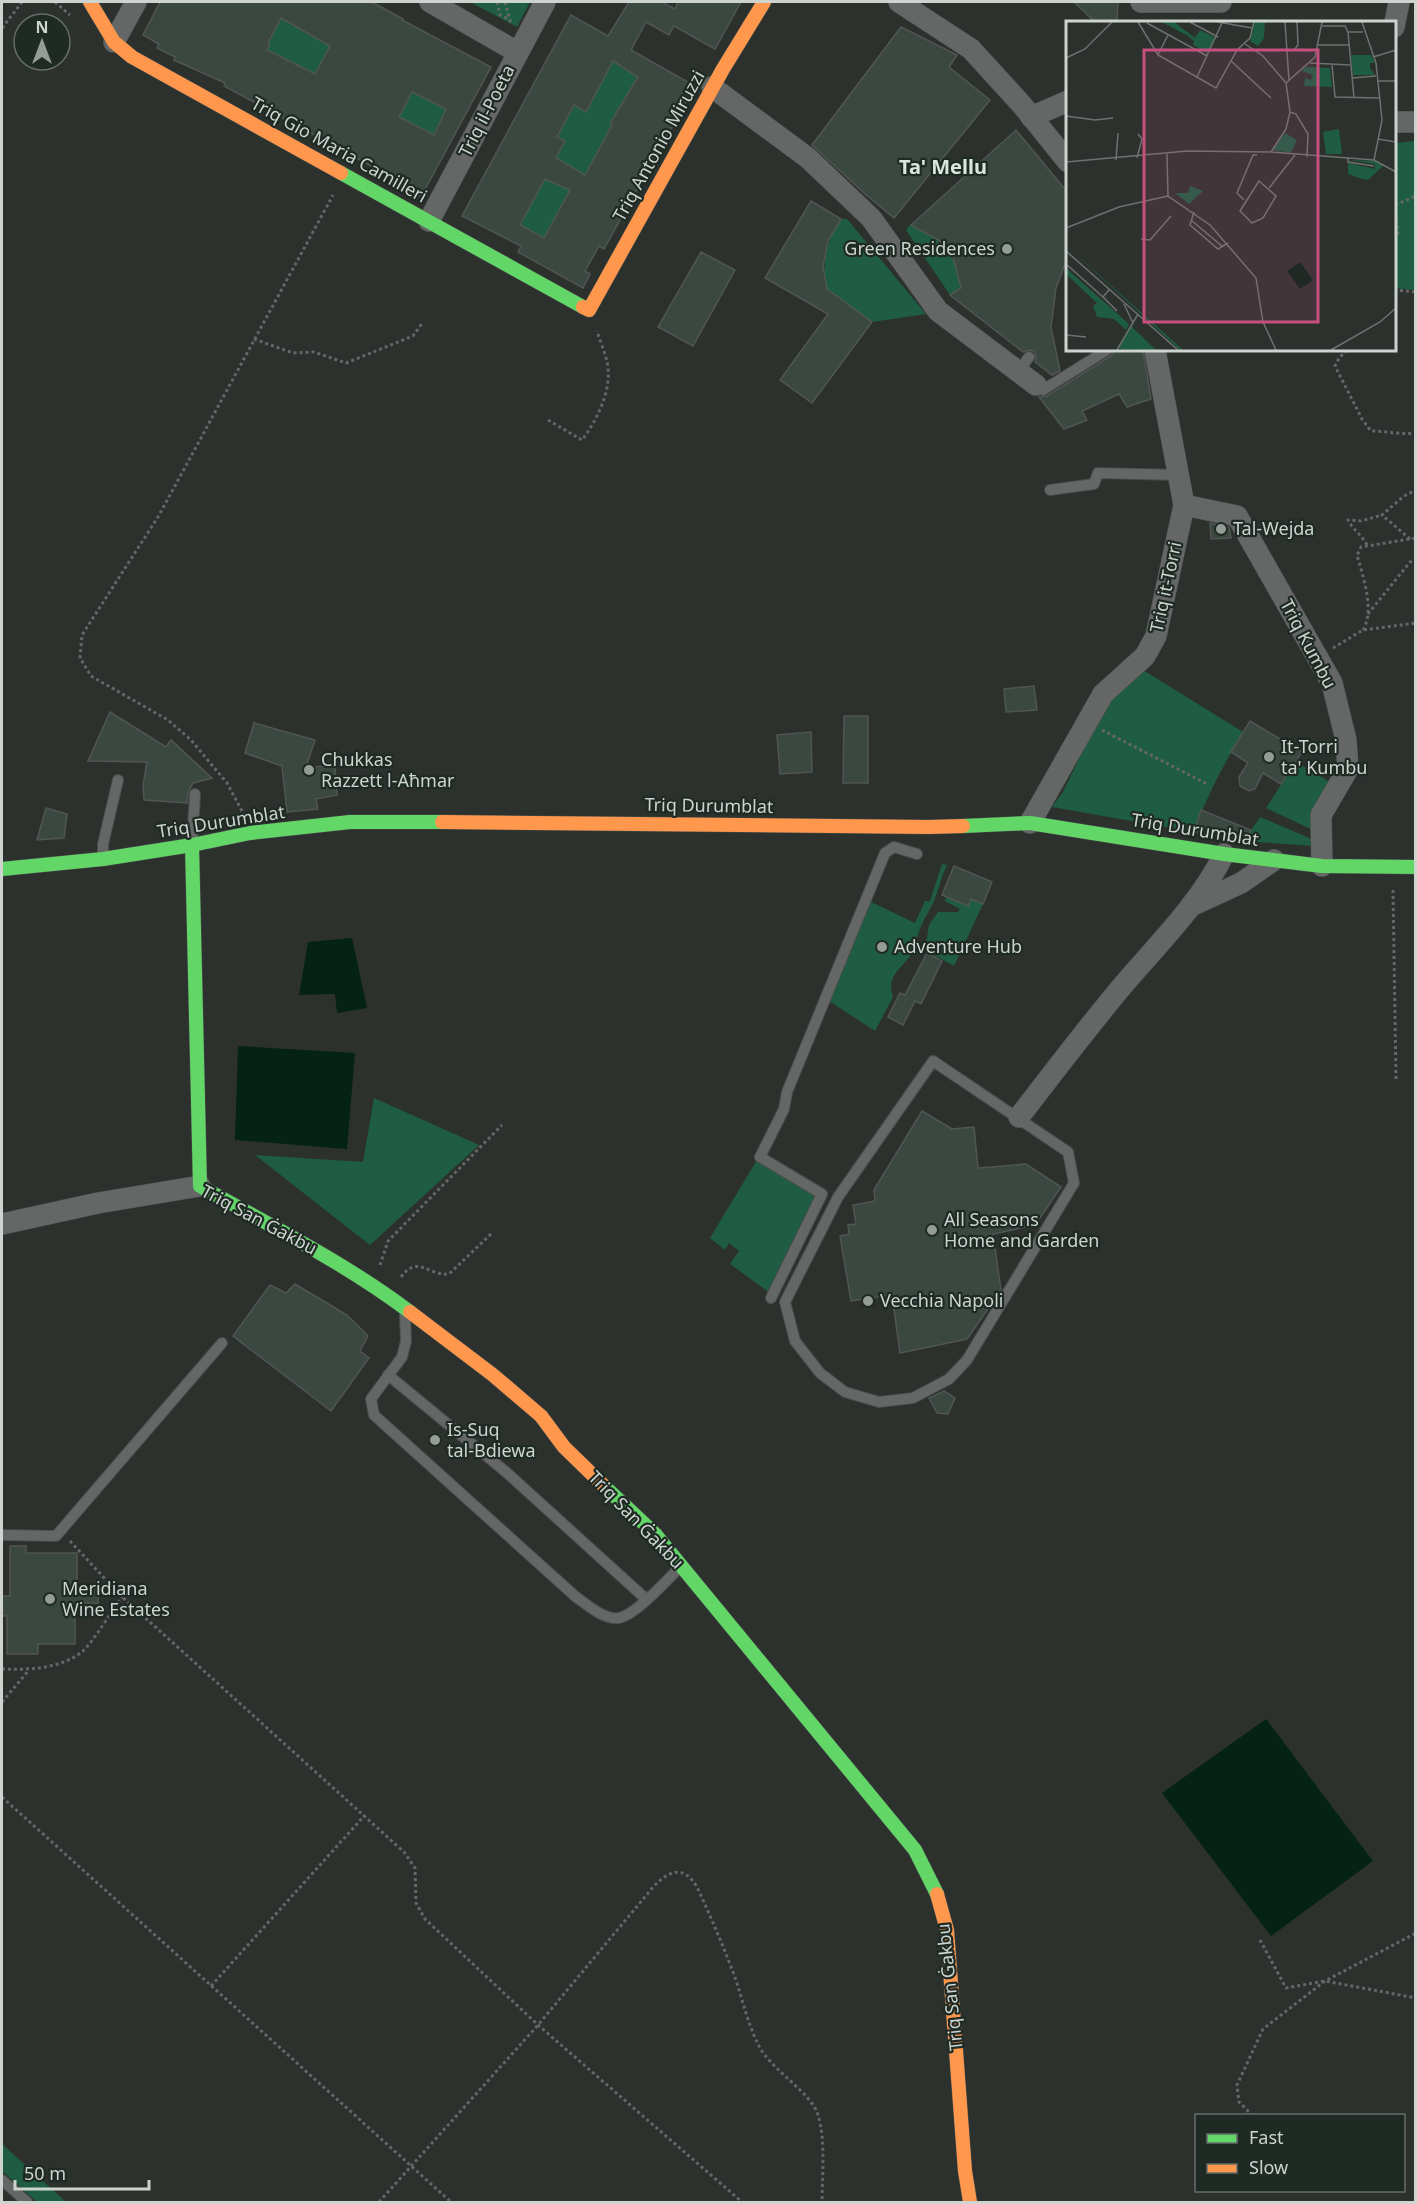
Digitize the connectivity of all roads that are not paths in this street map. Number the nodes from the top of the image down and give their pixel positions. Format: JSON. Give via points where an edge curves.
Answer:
{"nodes":[{"id":1,"x":90,"y":2,"type":"edge"},
{"id":2,"x":136,"y":2,"type":"edge"},
{"id":3,"x":430,"y":2,"type":"edge"},
{"id":4,"x":545,"y":2,"type":"edge"},
{"id":5,"x":764,"y":2,"type":"edge"},
{"id":6,"x":899,"y":2,"type":"edge"},
{"id":7,"x":1141,"y":2,"type":"edge"},
{"id":8,"x":1221,"y":2,"type":"edge"},
{"id":9,"x":1399,"y":2,"type":"edge"},
{"id":10,"x":1142,"y":21,"type":"edge"},
{"id":11,"x":1396,"y":21,"type":"edge"},
{"id":12,"x":114,"y":42,"type":"junction"},
{"id":13,"x":517,"y":52,"type":"junction"},
{"id":14,"x":712,"y":87,"type":"junction"},
{"id":15,"x":1066,"y":101,"type":"edge"},
{"id":16,"x":1031,"y":117,"type":"junction"},
{"id":17,"x":1396,"y":122,"type":"edge"},
{"id":18,"x":1416,"y":122,"type":"edge"},
{"id":19,"x":1066,"y":160,"type":"edge"},
{"id":20,"x":429,"y":221,"type":"junction"},
{"id":21,"x":589,"y":310,"type":"joint"},
{"id":22,"x":1105,"y":351,"type":"edge"},
{"id":23,"x":1155,"y":351,"type":"edge"},
{"id":24,"x":1040,"y":388,"type":"joint"},
{"id":25,"x":1179,"y":475,"type":"junction"},
{"id":26,"x":1050,"y":490,"type":"dead end"},
{"id":27,"x":1184,"y":505,"type":"junction"},
{"id":28,"x":118,"y":780,"type":"dead end"},
{"id":29,"x":195,"y":794,"type":"dead end"},
{"id":30,"x":1030,"y":823,"type":"junction"},
{"id":31,"x":192,"y":845,"type":"junction"},
{"id":32,"x":917,"y":854,"type":"dead end"},
{"id":33,"x":1224,"y":854,"type":"junction"},
{"id":34,"x":103,"y":859,"type":"junction"},
{"id":35,"x":1274,"y":860,"type":"junction"},
{"id":36,"x":1322,"y":866,"type":"junction"},
{"id":37,"x":1416,"y":867,"type":"edge"},
{"id":38,"x":2,"y":869,"type":"edge"},
{"id":39,"x":1189,"y":907,"type":"junction"},
{"id":40,"x":1018,"y":1118,"type":"junction"},
{"id":41,"x":200,"y":1186,"type":"junction"},
{"id":42,"x":2,"y":1224,"type":"edge"},
{"id":43,"x":771,"y":1298,"type":"dead end"},
{"id":44,"x":404,"y":1308,"type":"junction"},
{"id":45,"x":222,"y":1343,"type":"dead end"},
{"id":46,"x":388,"y":1375,"type":"junction"},
{"id":47,"x":2,"y":1535,"type":"edge"},
{"id":48,"x":681,"y":1566,"type":"junction"},
{"id":49,"x":646,"y":1599,"type":"junction"},
{"id":50,"x":2,"y":2180,"type":"edge"},
{"id":51,"x":27,"y":2202,"type":"edge"},
{"id":52,"x":970,"y":2202,"type":"edge"}],
"edges":[{"from":1,"to":12,"type":"street","name":"Triq Gio Maria Camilleri"},
{"from":2,"to":12,"type":"street"},
{"from":3,"to":13,"type":"street"},
{"from":4,"to":13,"type":"street","name":"Triq il-Poeta"},
{"from":5,"to":14,"type":"street","name":"Triq Antonio Miruzzi"},
{"from":6,"to":16,"type":"street","via":[[971,49]]},
{"from":7,"to":8,"type":"street"},
{"from":7,"to":10,"type":"street"},
{"from":9,"to":11,"type":"street"},
{"from":12,"to":20,"type":"street","name":"Triq Gio Maria Camilleri","via":[[132,57]]},
{"from":13,"to":20,"type":"street","name":"Triq il-Poeta"},
{"from":14,"to":21,"type":"street","name":"Triq Antonio Miruzzi"},
{"from":14,"to":24,"type":"street","via":[[808,158],[871,218],[938,310],[1024,364]]},
{"from":15,"to":16,"type":"street"},
{"from":16,"to":19,"type":"street"},
{"from":17,"to":18,"type":"street"},
{"from":20,"to":21,"type":"street","name":"Triq Gio Maria Camilleri"},
{"from":22,"to":24,"type":"lane"},
{"from":23,"to":25,"type":"street","name":"Triq it-Torri"},
{"from":25,"to":26,"type":"lane","via":[[1098,473],[1094,484]]},
{"from":25,"to":27,"type":"street","name":"Triq it-Torri"},
{"from":27,"to":30,"type":"street","name":"Triq it-Torri","via":[[1154,644],[1103,694]]},
{"from":27,"to":36,"type":"street","name":"Triq Kumbu","via":[[1237,516],[1332,682],[1346,740],[1348,769],[1322,814]]},
{"from":28,"to":34,"type":"lane"},
{"from":29,"to":31,"type":"lane"},
{"from":30,"to":31,"type":"street","name":"Triq Durumblat","via":[[929,827],[350,822],[250,833]]},
{"from":30,"to":33,"type":"street","name":"Triq Durumblat"},
{"from":31,"to":34,"type":"street","name":"Triq Durumblat"},
{"from":31,"to":41,"type":"street"},
{"from":32,"to":43,"type":"lane","via":[[894,848],[885,853],[787,1092],[784,1108],[760,1157],[822,1194]]},
{"from":33,"to":35,"type":"street","name":"Triq Durumblat"},
{"from":33,"to":39,"type":"street"},
{"from":34,"to":38,"type":"street","name":"Triq Durumblat"},
{"from":35,"to":36,"type":"street","name":"Triq Durumblat"},
{"from":35,"to":39,"type":"street","via":[[1241,883]]},
{"from":36,"to":37,"type":"street","name":"Triq Durumblat"},
{"from":39,"to":40,"type":"street"},
{"from":40,"to":40,"type":"lane","via":[[1068,1152],[1074,1183],[967,1360],[949,1378],[913,1398],[879,1402],[845,1392],[820,1373],[795,1341],[785,1302],[838,1197],[933,1061]]},
{"from":41,"to":42,"type":"street","name":"Triq San Ġakbu"},
{"from":41,"to":44,"type":"street","name":"Triq San Ġakbu","via":[[322,1254]]},
{"from":44,"to":46,"type":"lane","via":[[406,1341],[402,1357]]},
{"from":44,"to":48,"type":"street","name":"Triq San Ġakbu","via":[[541,1416],[564,1447],[655,1534]]},
{"from":45,"to":47,"type":"lane","via":[[56,1536]]},
{"from":46,"to":49,"type":"lane","via":[[506,1472]]},
{"from":46,"to":49,"type":"lane","via":[[371,1399],[374,1415],[576,1597],[601,1614],[618,1618]]},
{"from":48,"to":49,"type":"lane"},
{"from":48,"to":52,"type":"street","name":"Triq San Ġakbu","via":[[915,1850],[936,1892],[949,1948]]},
{"from":50,"to":51,"type":"lane"}]}
